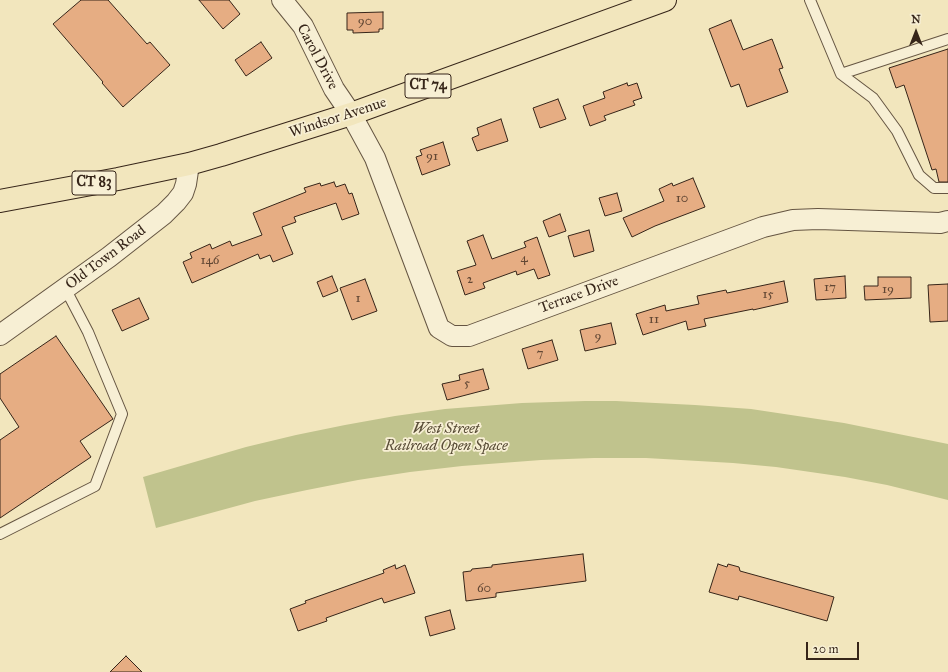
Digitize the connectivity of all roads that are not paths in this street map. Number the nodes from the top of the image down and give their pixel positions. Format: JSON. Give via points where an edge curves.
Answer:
{"nodes":[{"id":1,"x":282,"y":0,"type":"edge"},
{"id":2,"x":665,"y":0,"type":"edge"},
{"id":3,"x":813,"y":1,"type":"edge"},
{"id":4,"x":948,"y":39,"type":"edge"},
{"id":5,"x":841,"y":74,"type":"junction"},
{"id":6,"x":351,"y":114,"type":"junction"},
{"id":7,"x":189,"y":164,"type":"junction"},
{"id":8,"x":948,"y":188,"type":"edge"},
{"id":9,"x":0,"y":201,"type":"edge"},
{"id":10,"x":948,"y":222,"type":"edge"},
{"id":11,"x":65,"y":288,"type":"junction"},
{"id":12,"x":0,"y":335,"type":"edge"},
{"id":13,"x":0,"y":534,"type":"edge"}],
"edges":[{"from":1,"to":6,"type":"street","name":"Carol Drive","via":[[303,26],[334,89]]},
{"from":2,"to":6,"type":"main road","name":"Windsor Avenue","number":"CT 74"},
{"from":3,"to":5,"type":"lane"},
{"from":4,"to":5,"type":"lane"},
{"from":5,"to":8,"type":"lane","via":[[874,98],[897,130],[919,175],[934,188]]},
{"from":6,"to":7,"type":"main road","name":"Windsor Avenue","number":"CT 74"},
{"from":6,"to":10,"type":"street","name":"Terrace Drive","via":[[375,158],[439,328],[452,336],[469,336],[763,227],[793,220]]},
{"from":7,"to":9,"type":"main road","number":"CT 83"},
{"from":7,"to":11,"type":"street","name":"Old Town Road","via":[[183,193],[176,202],[110,257]]},
{"from":11,"to":12,"type":"street","name":"Old Town Road"},
{"from":11,"to":13,"type":"lane","via":[[88,332],[122,414],[95,486]]}]}
